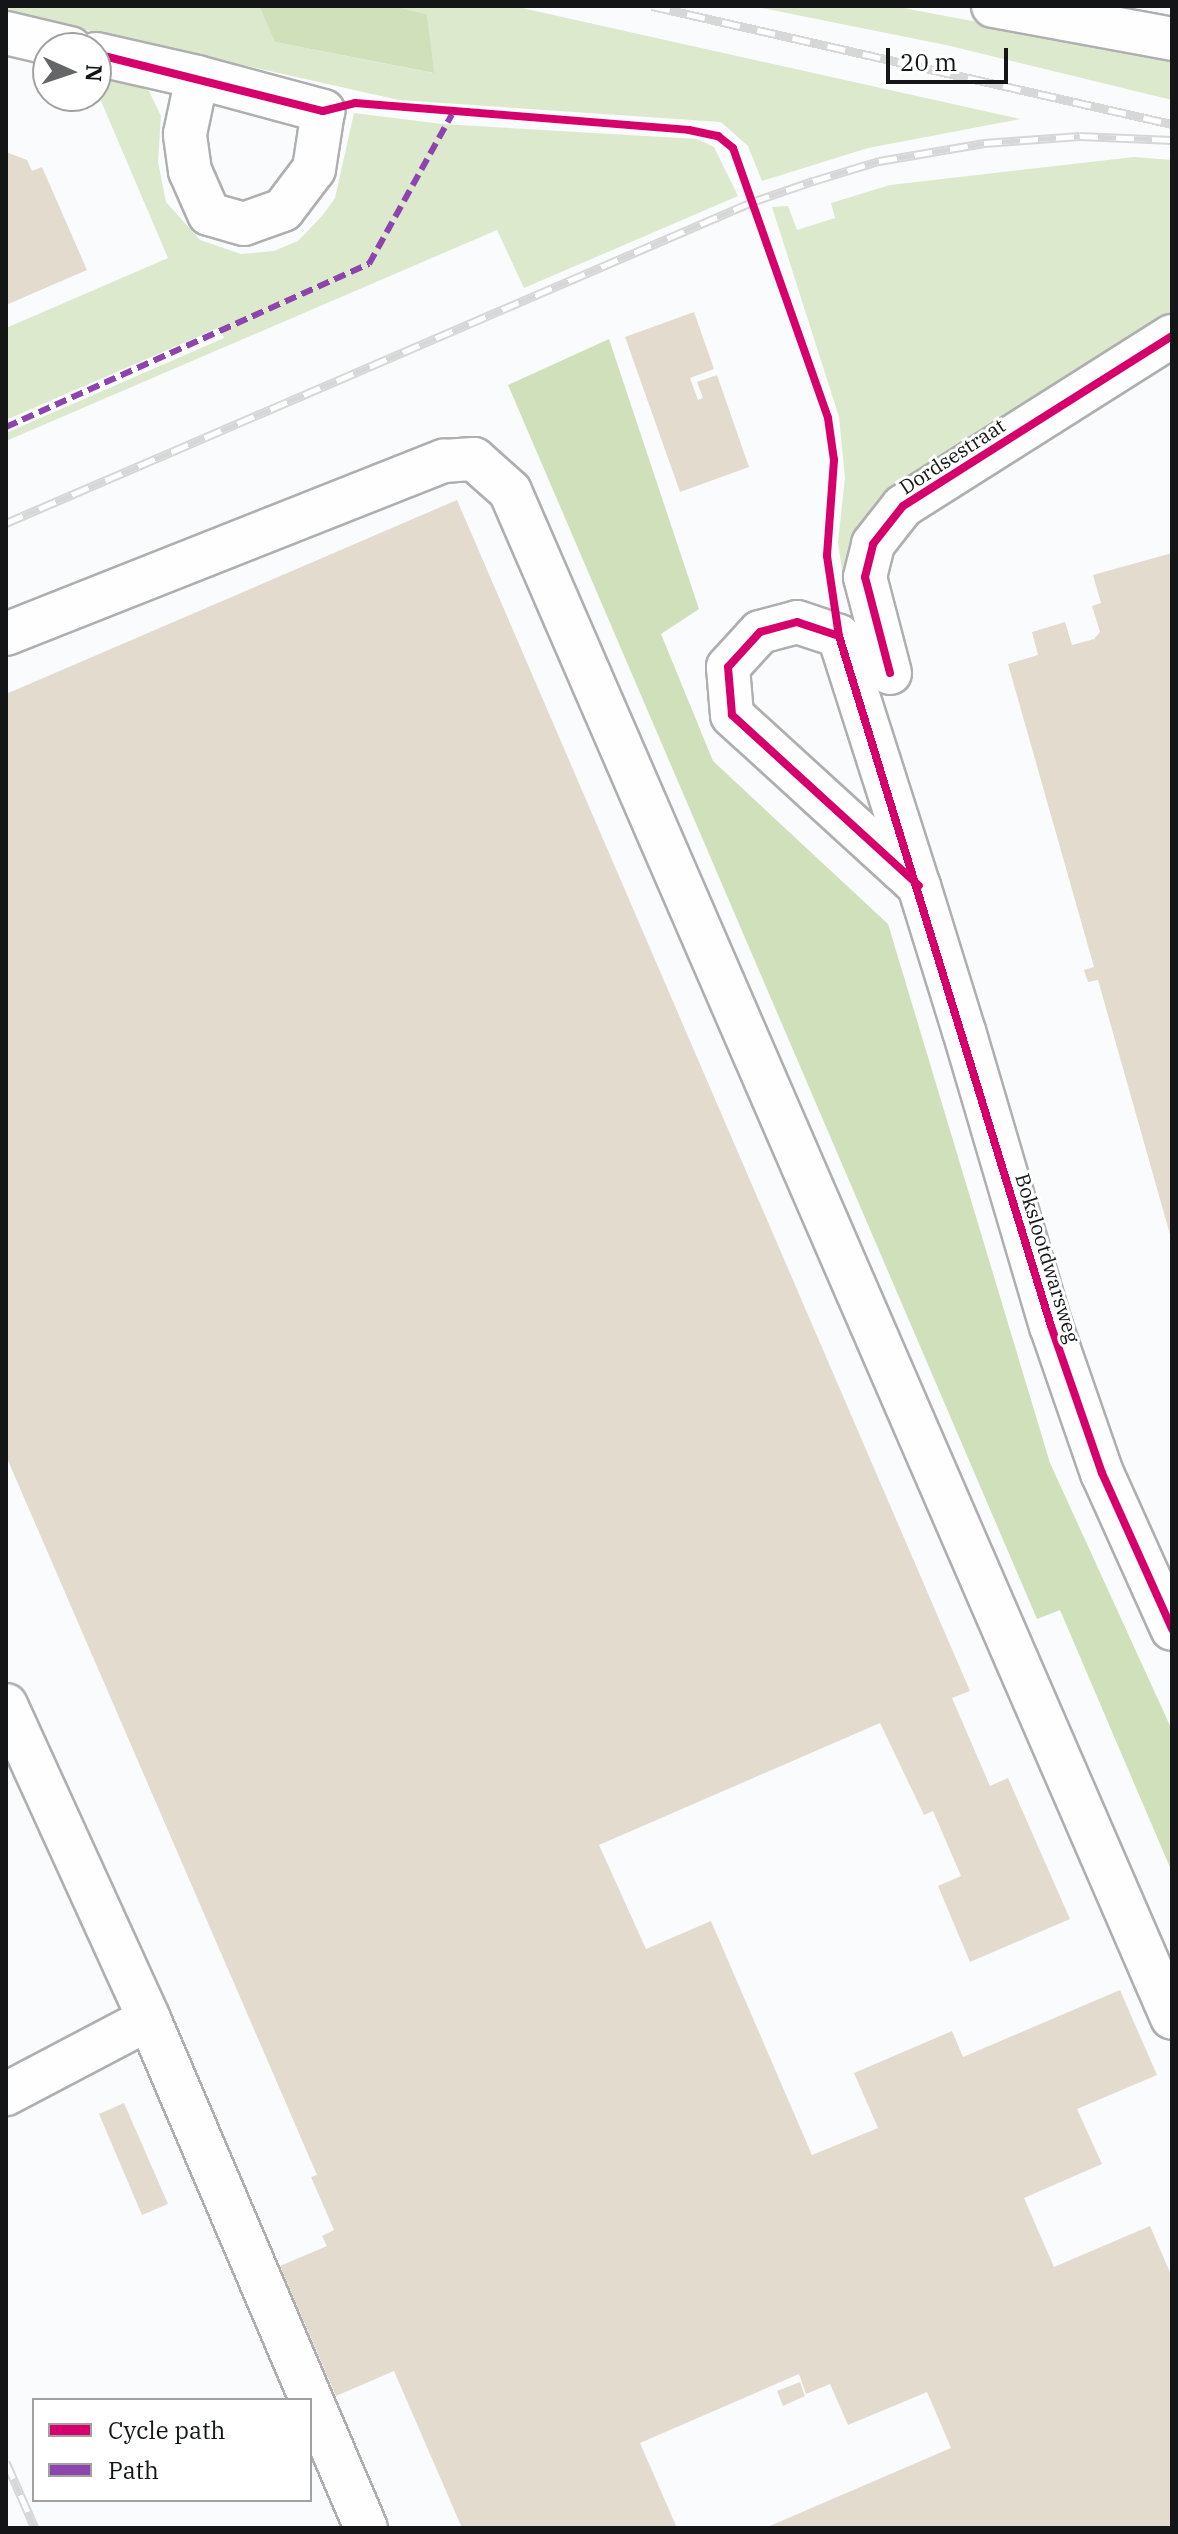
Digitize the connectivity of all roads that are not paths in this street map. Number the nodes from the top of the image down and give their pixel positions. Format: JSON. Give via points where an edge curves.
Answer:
{"nodes":[{"id":1,"x":993,"y":6,"type":"edge"},
{"id":2,"x":6,"y":33,"type":"edge"},
{"id":3,"x":32,"y":39,"type":"edge"},
{"id":4,"x":1172,"y":39,"type":"edge"},
{"id":5,"x":112,"y":58,"type":"edge"},
{"id":6,"x":197,"y":77,"type":"dead end"},
{"id":7,"x":1172,"y":336,"type":"edge"},
{"id":8,"x":6,"y":634,"type":"edge"},
{"id":9,"x":890,"y":673,"type":"dead end"},
{"id":10,"x":919,"y":886,"type":"junction"},
{"id":11,"x":1172,"y":1629,"type":"edge"},
{"id":12,"x":6,"y":1705,"type":"edge"},
{"id":13,"x":1172,"y":2018,"type":"edge"},
{"id":14,"x":149,"y":2019,"type":"junction"},
{"id":15,"x":6,"y":2094,"type":"edge"},
{"id":16,"x":308,"y":2398,"type":"edge"},
{"id":17,"x":312,"y":2408,"type":"edge"},
{"id":18,"x":362,"y":2527,"type":"edge"}],
"edges":[{"from":1,"to":4,"type":"street"},
{"from":2,"to":3,"type":"street"},
{"from":5,"to":6,"type":"street"},
{"from":7,"to":9,"type":"street","name":"Dordsestraat","via":[[903,506],[873,544],[865,577]]},
{"from":8,"to":13,"type":"street","via":[[444,461],[474,459],[510,491]]},
{"from":10,"to":10,"type":"street","name":"Bokslootdwarsweg","via":[[839,636],[797,622],[760,632],[728,667],[732,715]]},
{"from":10,"to":11,"type":"street","name":"Bokslootdwarsweg","via":[[1061,1355],[1102,1473]]},
{"from":12,"to":14,"type":"street"},
{"from":14,"to":15,"type":"street"},
{"from":14,"to":16,"type":"street"},
{"from":17,"to":18,"type":"street"}]}
